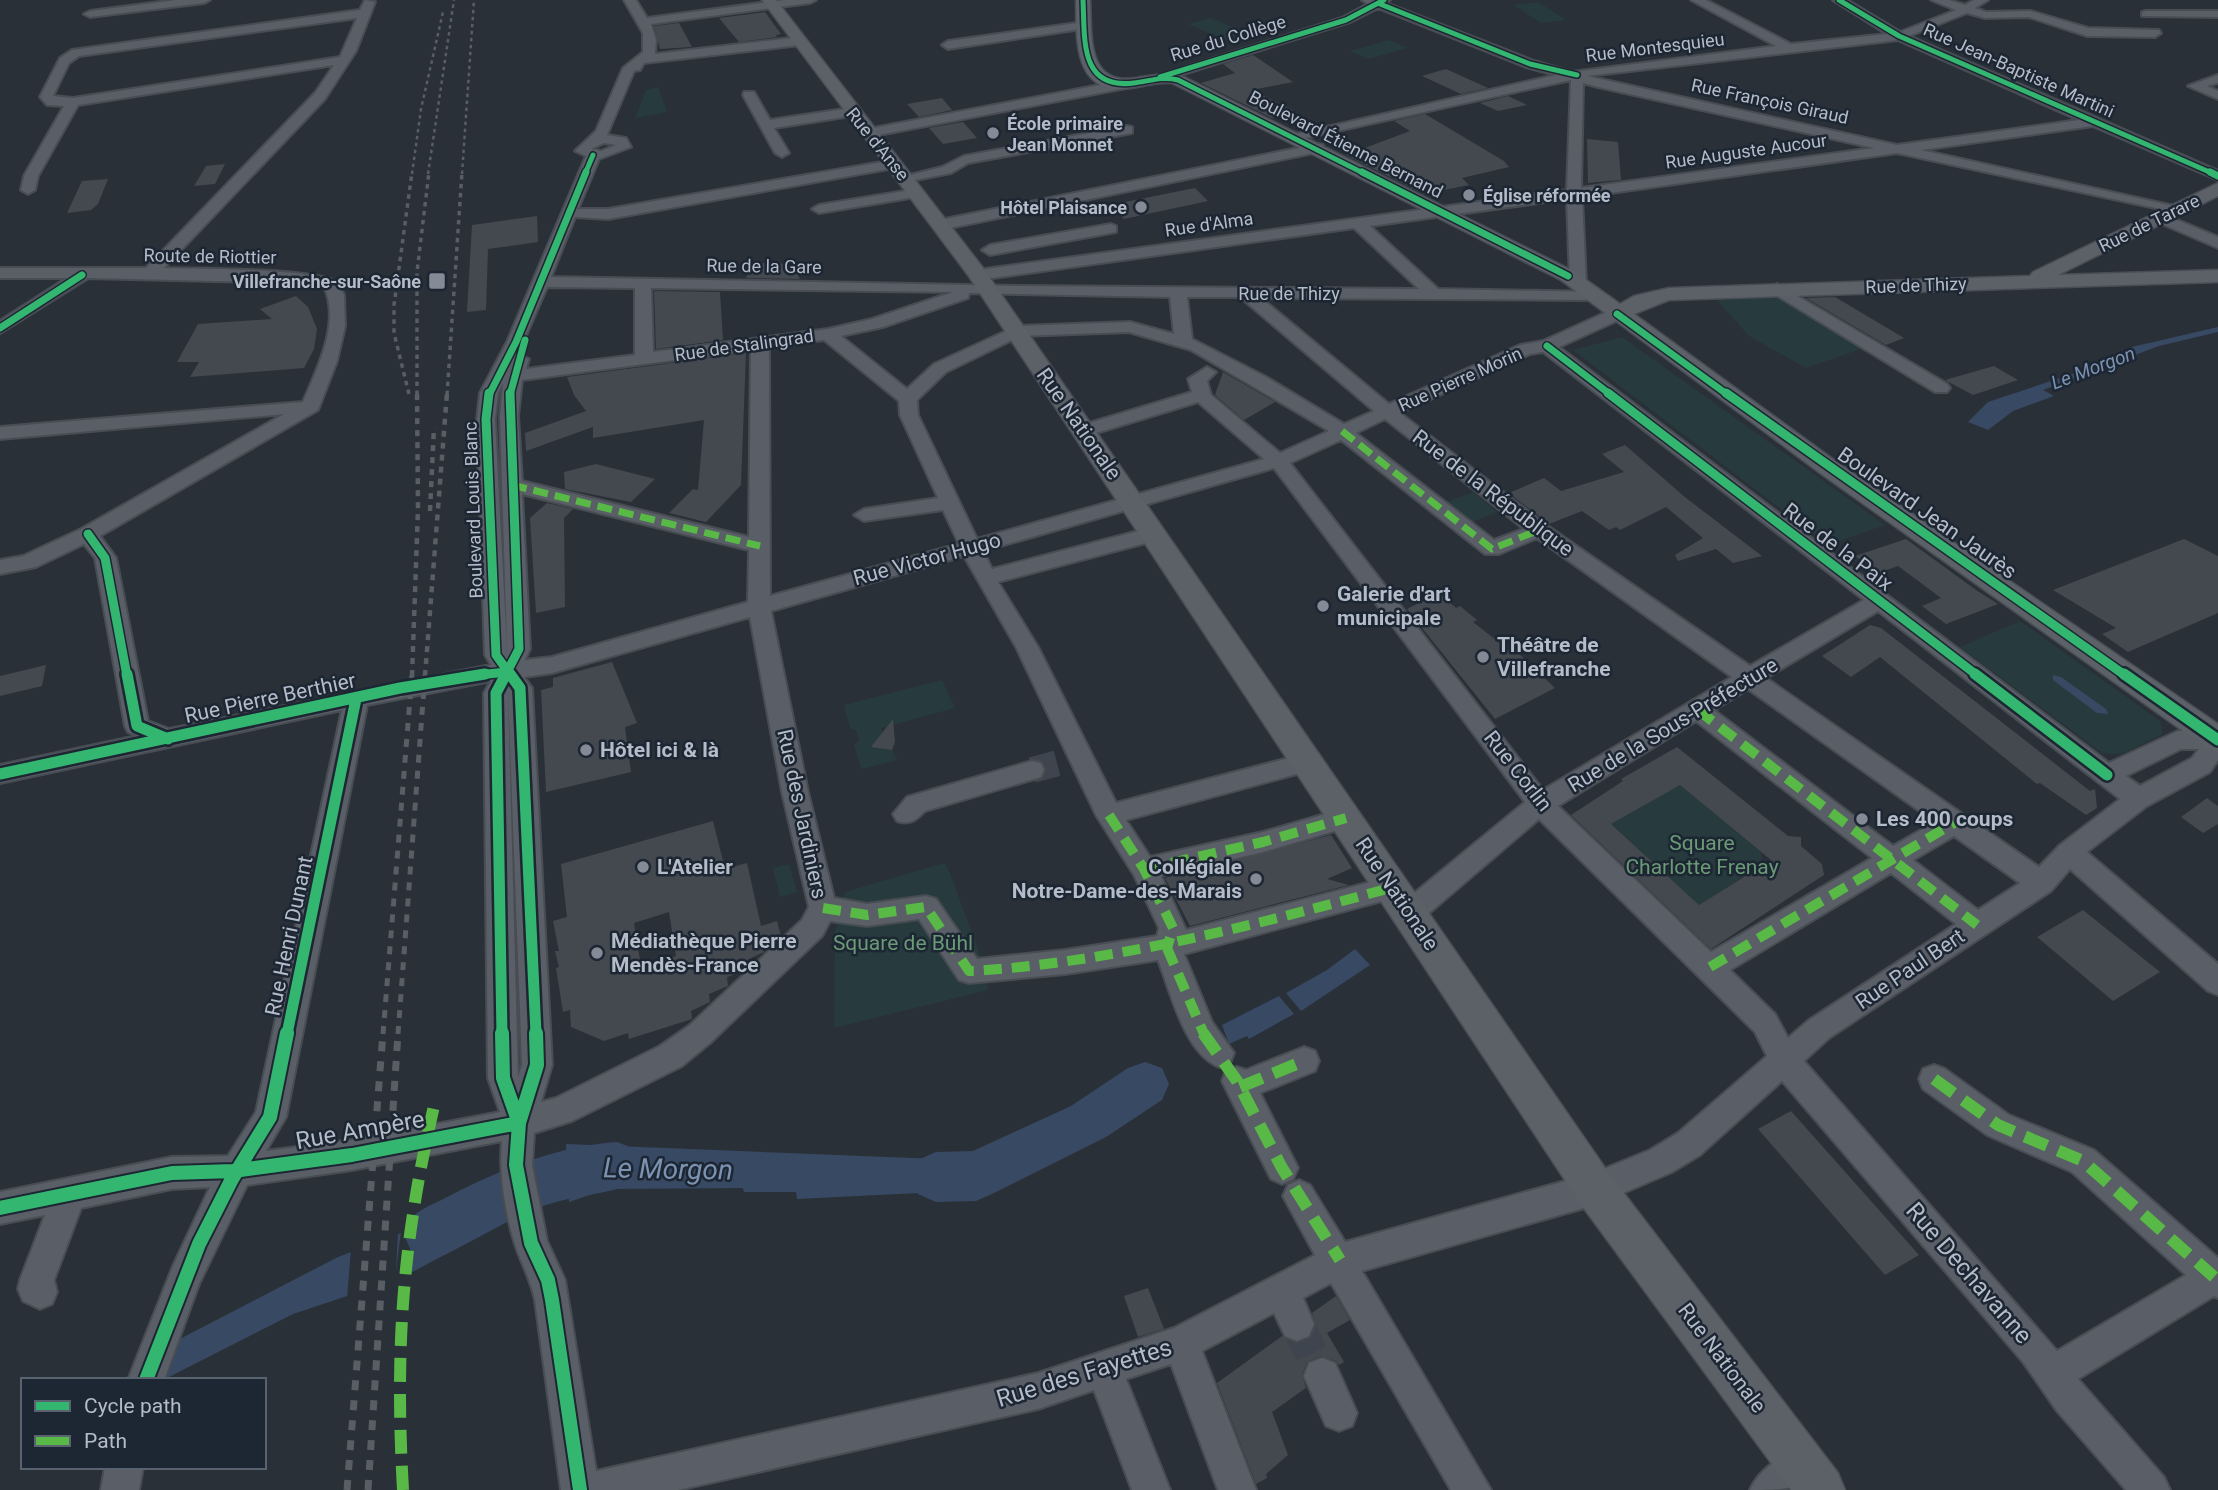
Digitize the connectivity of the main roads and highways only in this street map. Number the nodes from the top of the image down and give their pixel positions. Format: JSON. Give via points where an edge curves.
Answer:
{"nodes":[{"id":1,"x":1083,"y":0,"type":"edge"},
{"id":2,"x":771,"y":3,"type":"edge"},
{"id":3,"x":2218,"y":189,"type":"edge"},
{"id":4,"x":2080,"y":257,"type":"junction"},
{"id":5,"x":2218,"y":275,"type":"edge"},
{"id":6,"x":2110,"y":279,"type":"junction"},
{"id":7,"x":982,"y":281,"type":"joint"},
{"id":8,"x":2030,"y":281,"type":"junction"},
{"id":9,"x":1617,"y":314,"type":"junction"},
{"id":10,"x":2218,"y":740,"type":"edge"},
{"id":11,"x":1798,"y":1482,"type":"edge"}],
"edges":[{"from":1,"to":9,"type":"main road","name":"Boulevard Étienne Bernand","via":[[1090,68],[1102,81],[1121,85],[1160,78],[1181,81],[1444,212],[1585,289]]},
{"from":2,"to":7,"type":"main road","name":"Rue d'Anse"},
{"from":3,"to":4,"type":"main road","name":"Rue de Tarare"},
{"from":4,"to":6,"type":"main road","name":"Rue de Tarare","via":[[2078,265]]},
{"from":4,"to":8,"type":"main road","name":"Rue de Tarare"},
{"from":5,"to":6,"type":"main road","name":"Rue de Thizy"},
{"from":6,"to":8,"type":"main road","name":"Rue de Thizy"},
{"from":7,"to":11,"type":"main road","name":"Rue Nationale"},
{"from":8,"to":9,"type":"main road","name":"Rue de Thizy","via":[[1669,294]]},
{"from":9,"to":10,"type":"main road","name":"Boulevard Jean Jaurès"}]}
